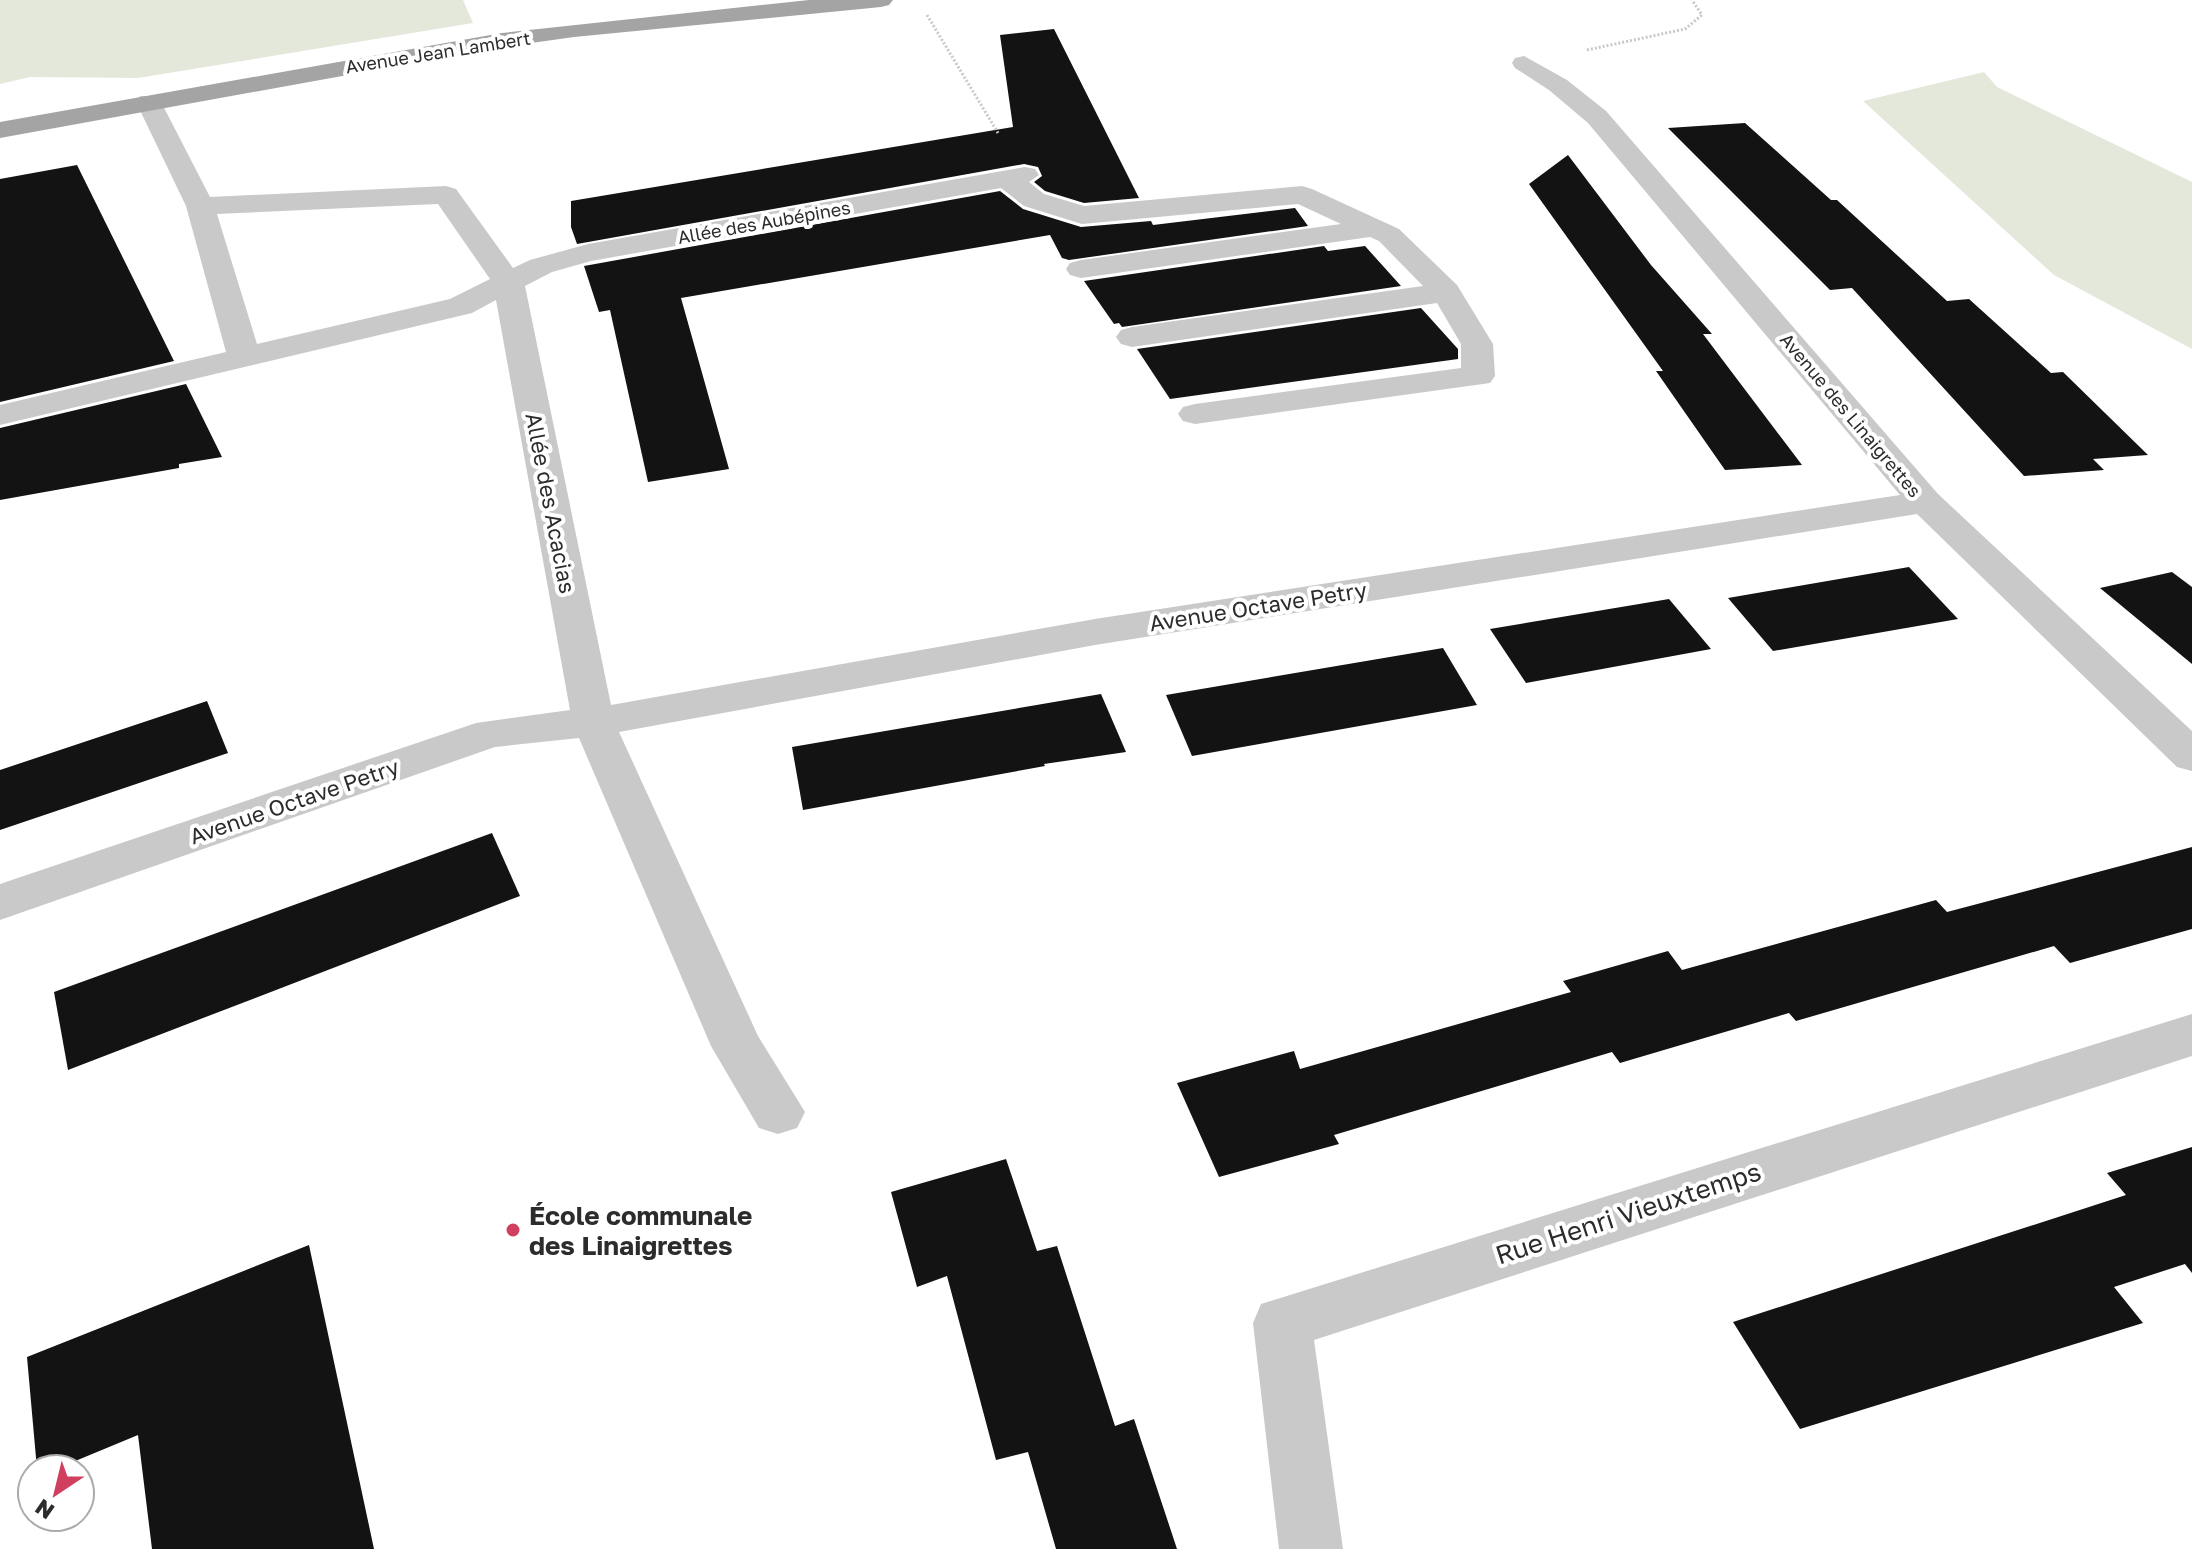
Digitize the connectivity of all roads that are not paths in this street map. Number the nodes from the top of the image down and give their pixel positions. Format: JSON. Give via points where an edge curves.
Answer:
{"nodes":[{"id":1,"x":881,"y":0,"type":"edge"},
{"id":2,"x":1524,"y":63,"type":"road end"},
{"id":3,"x":149,"y":102,"type":"junction"},
{"id":4,"x":0,"y":130,"type":"edge"},
{"id":5,"x":200,"y":206,"type":"junction"},
{"id":6,"x":1373,"y":228,"type":"junction"},
{"id":7,"x":1081,"y":269,"type":"dead end"},
{"id":8,"x":509,"y":284,"type":"junction"},
{"id":9,"x":1446,"y":292,"type":"junction"},
{"id":10,"x":1132,"y":337,"type":"dead end"},
{"id":11,"x":244,"y":356,"type":"junction"},
{"id":12,"x":1195,"y":414,"type":"dead end"},
{"id":13,"x":0,"y":415,"type":"edge"},
{"id":14,"x":1925,"y":502,"type":"junction"},
{"id":15,"x":593,"y":722,"type":"junction"},
{"id":16,"x":2192,"y":756,"type":"edge"},
{"id":17,"x":0,"y":902,"type":"edge"},
{"id":18,"x":2192,"y":1035,"type":"edge"},
{"id":19,"x":778,"y":1112,"type":"dead end"},
{"id":20,"x":1311,"y":1549,"type":"edge"}],
"edges":[{"from":1,"to":3,"type":"main road","name":"Avenue Jean Lambert","via":[[574,30]]},
{"from":2,"to":14,"type":"street","name":"Avenue des Linaigrettes","via":[[1597,117]]},
{"from":3,"to":4,"type":"main road","name":"Avenue Jean Lambert"},
{"from":3,"to":5,"type":"street"},
{"from":5,"to":8,"type":"street","name":"Allée des Acacias","via":[[446,195]]},
{"from":5,"to":11,"type":"street"},
{"from":6,"to":7,"type":"street"},
{"from":6,"to":8,"type":"street","name":"Allée des Aubépines","via":[[1302,195],[1082,215],[1034,200],[1016,177],[588,253],[541,266]]},
{"from":6,"to":9,"type":"street","via":[[1389,235]]},
{"from":8,"to":11,"type":"street","via":[[461,306]]},
{"from":8,"to":15,"type":"street","name":"Allée des Acacias"},
{"from":9,"to":10,"type":"street"},
{"from":9,"to":12,"type":"street","via":[[1477,344],[1478,376]]},
{"from":11,"to":13,"type":"street"},
{"from":14,"to":15,"type":"street","name":"Avenue Octave Petry","via":[[1111,630]]},
{"from":14,"to":16,"type":"street","name":"Avenue des Linaigrettes"},
{"from":15,"to":17,"type":"street","name":"Avenue Octave Petry","via":[[491,733]]},
{"from":15,"to":19,"type":"street","via":[[737,1046]]},
{"from":18,"to":20,"type":"street","name":"Rue Henri Vieuxtemps","via":[[1282,1323]]}]}
